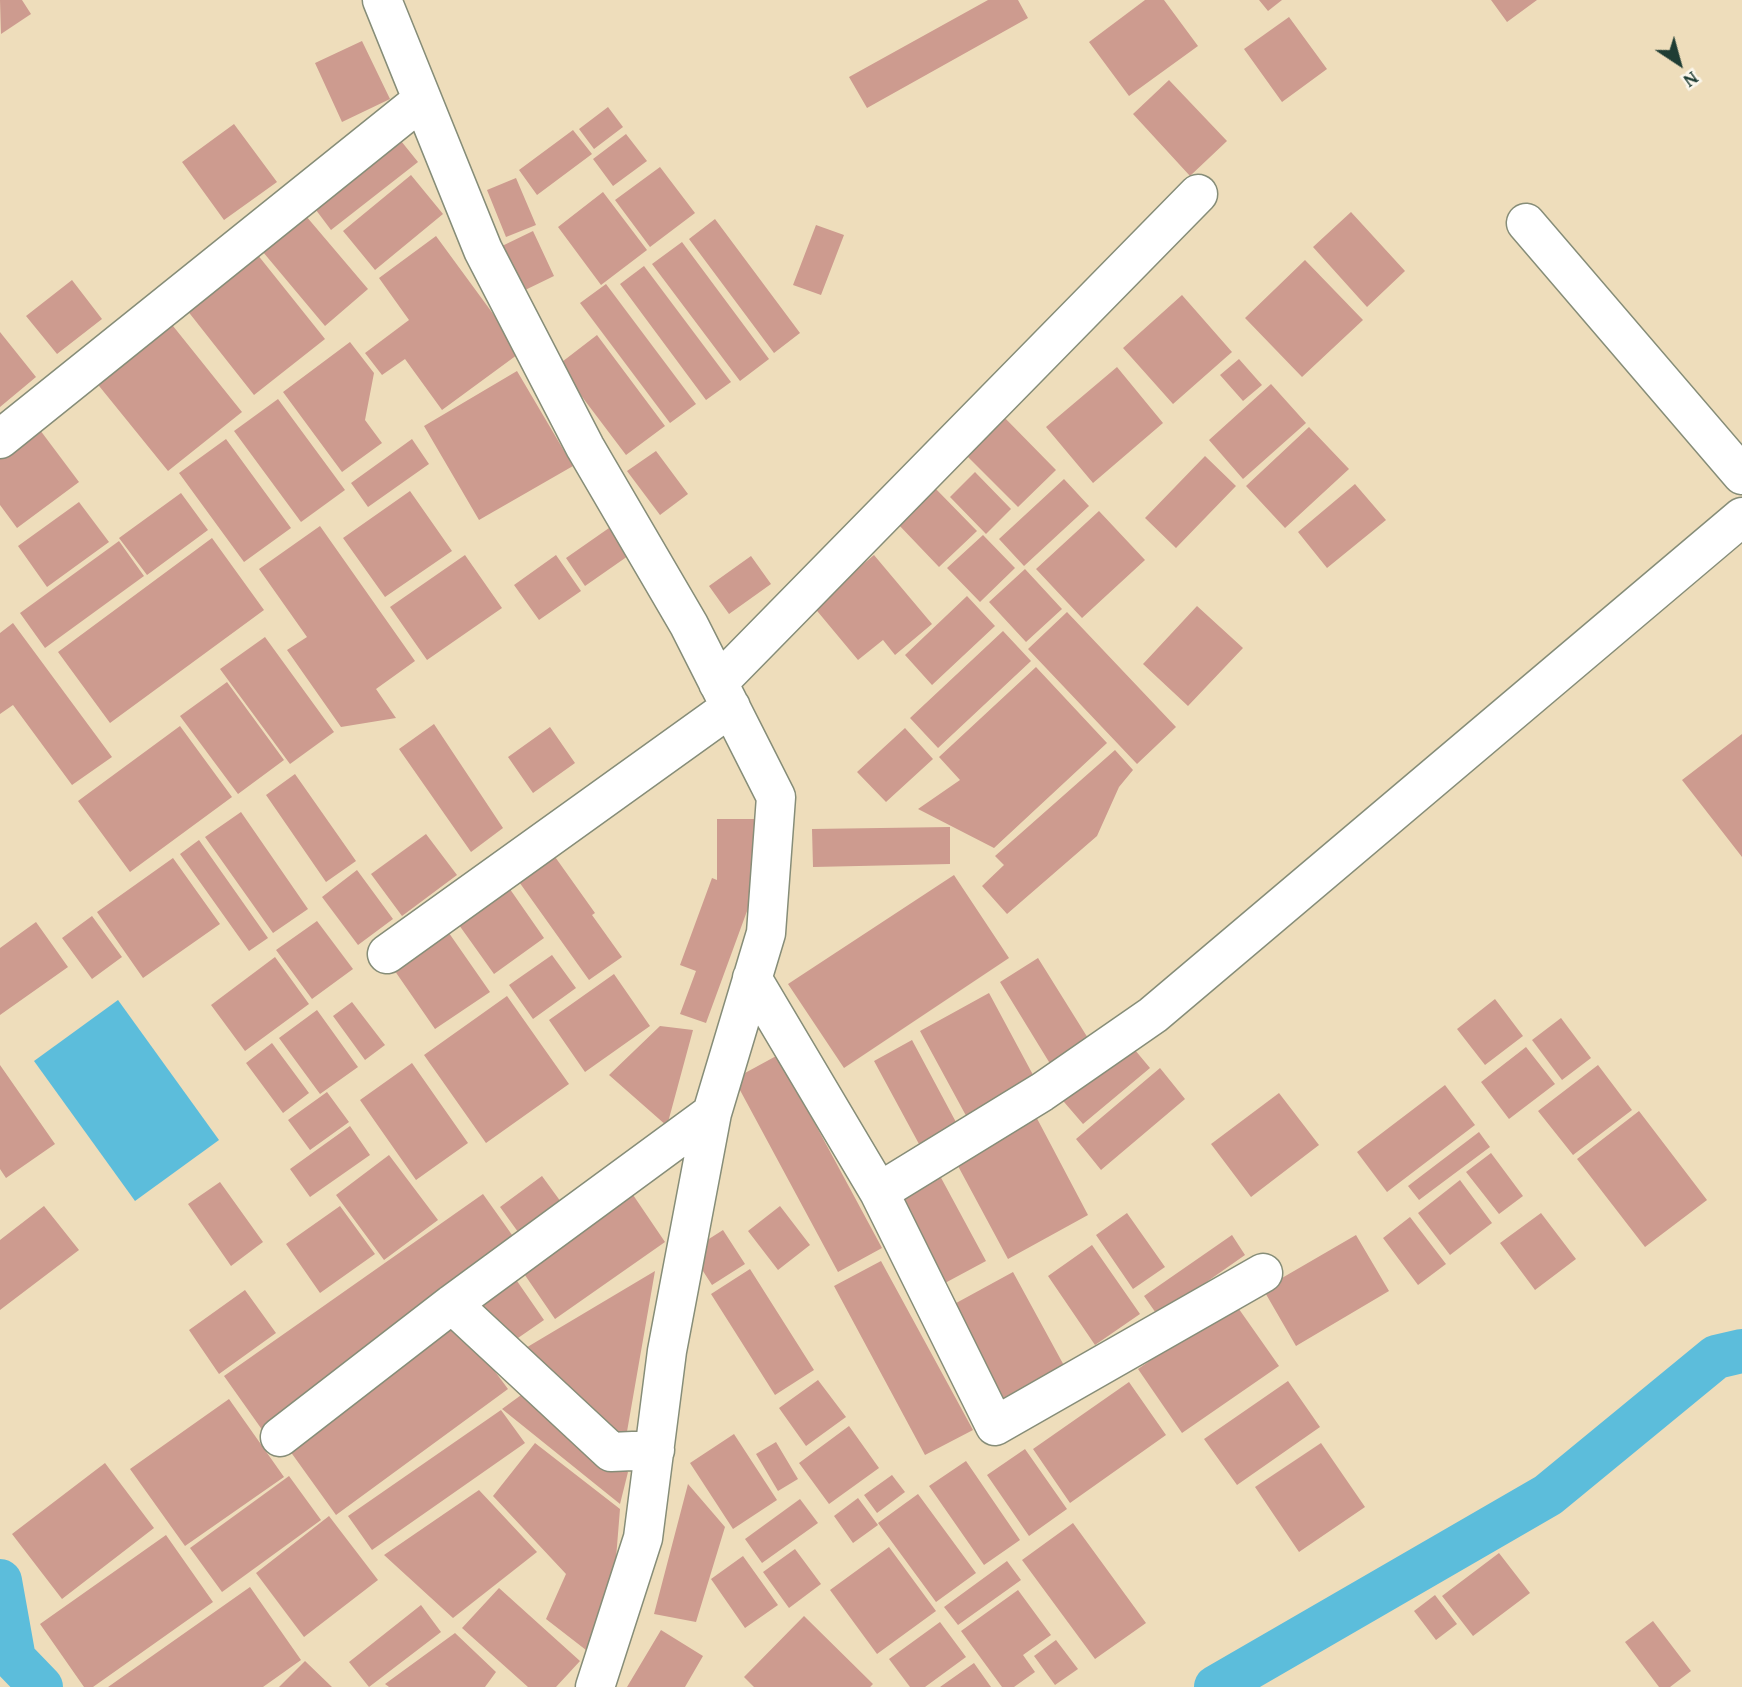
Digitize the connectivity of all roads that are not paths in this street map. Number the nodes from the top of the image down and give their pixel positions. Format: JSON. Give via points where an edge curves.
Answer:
{"nodes":[{"id":1,"x":382,"y":0,"type":"edge"},
{"id":2,"x":422,"y":100,"type":"junction"},
{"id":3,"x":1198,"y":194,"type":"dead end"},
{"id":4,"x":1526,"y":223,"type":"dead end"},
{"id":5,"x":0,"y":439,"type":"edge"},
{"id":6,"x":1742,"y":475,"type":"edge"},
{"id":7,"x":1742,"y":517,"type":"edge"},
{"id":8,"x":725,"y":695,"type":"junction"},
{"id":9,"x":387,"y":954,"type":"dead end"},
{"id":10,"x":752,"y":978,"type":"junction"},
{"id":11,"x":712,"y":1113,"type":"junction"},
{"id":12,"x":879,"y":1192,"type":"junction"},
{"id":13,"x":1263,"y":1273,"type":"dead end"},
{"id":14,"x":452,"y":1304,"type":"junction"},
{"id":15,"x":280,"y":1437,"type":"dead end"},
{"id":16,"x":655,"y":1450,"type":"junction"},
{"id":17,"x":595,"y":1687,"type":"edge"}],
"edges":[{"from":1,"to":2,"type":"street"},
{"from":2,"to":5,"type":"street"},
{"from":2,"to":8,"type":"street","via":[[489,262],[585,447],[690,625]]},
{"from":3,"to":8,"type":"street"},
{"from":4,"to":6,"type":"street"},
{"from":7,"to":12,"type":"street","via":[[1153,1015],[1042,1091]]},
{"from":8,"to":9,"type":"street"},
{"from":8,"to":10,"type":"street","via":[[776,797],[766,933]]},
{"from":10,"to":11,"type":"street"},
{"from":10,"to":12,"type":"street"},
{"from":11,"to":14,"type":"street"},
{"from":11,"to":16,"type":"street","via":[[667,1351]]},
{"from":12,"to":13,"type":"street","via":[[995,1426]]},
{"from":14,"to":15,"type":"street"},
{"from":14,"to":16,"type":"street","via":[[611,1452]]},
{"from":16,"to":17,"type":"street","via":[[643,1538]]}]}
